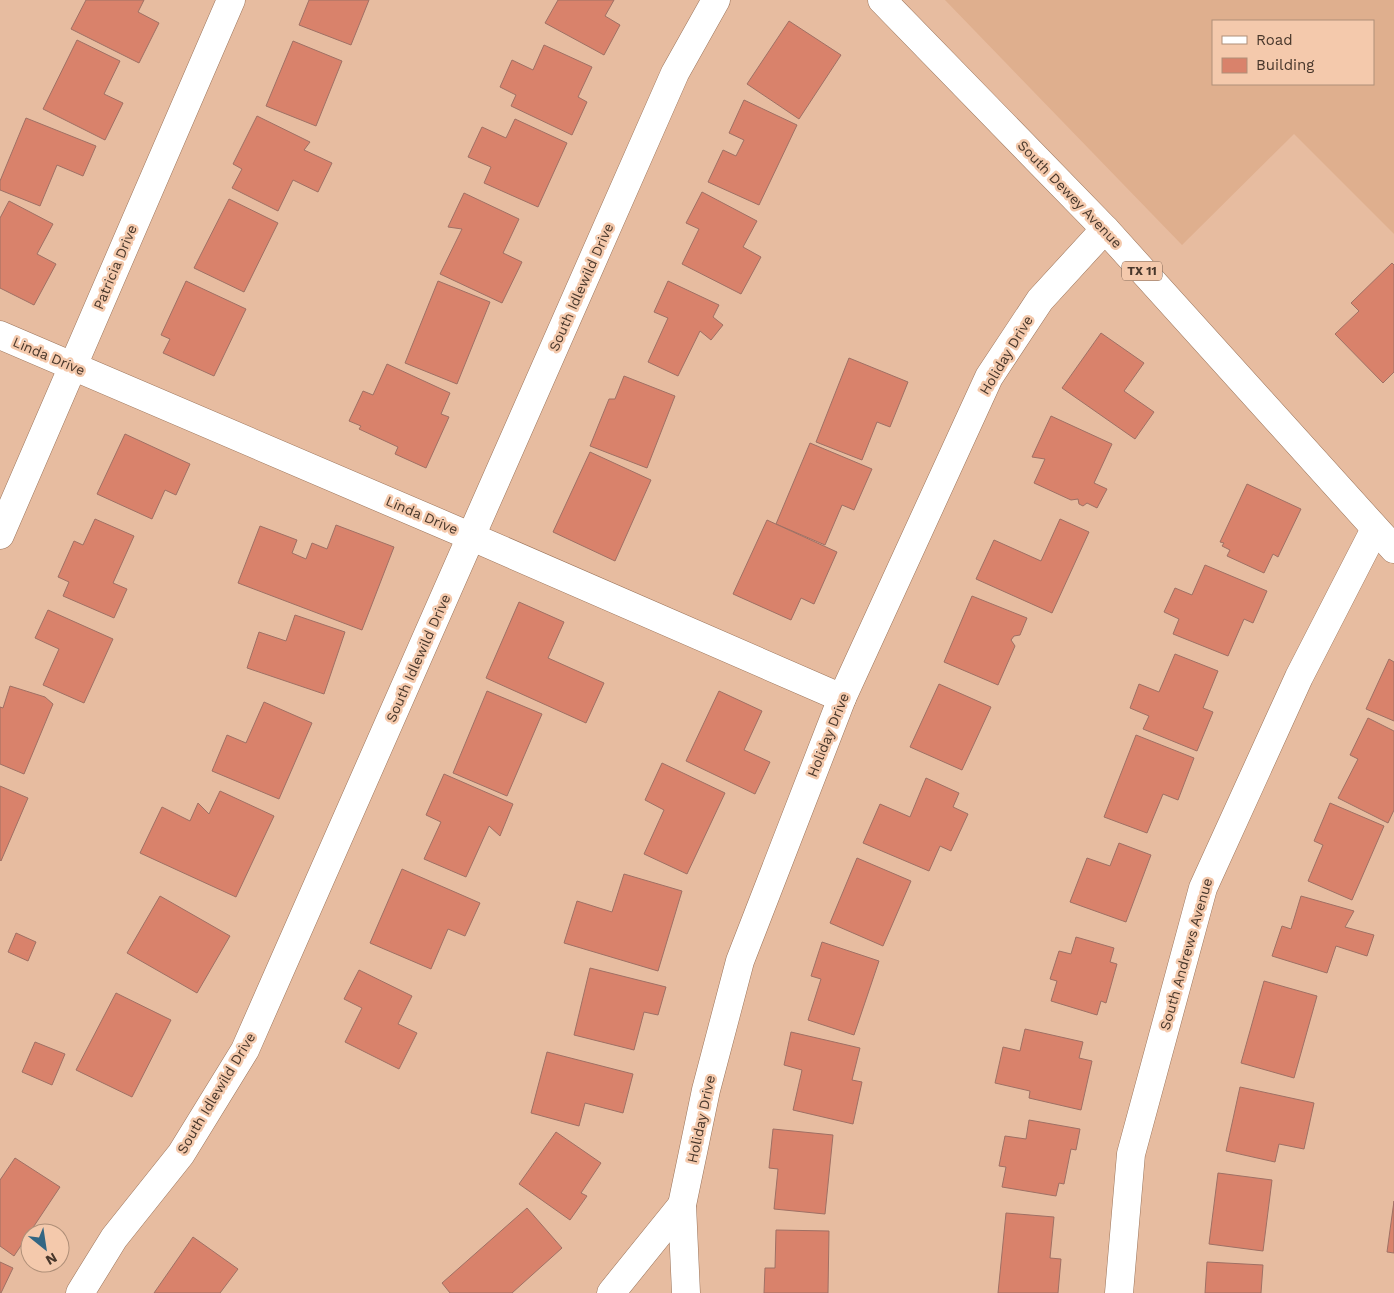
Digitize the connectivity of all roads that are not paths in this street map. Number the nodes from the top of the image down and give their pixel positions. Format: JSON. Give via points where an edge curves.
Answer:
{"nodes":[{"id":1,"x":231,"y":0,"type":"edge"},
{"id":2,"x":716,"y":0,"type":"edge"},
{"id":3,"x":882,"y":0,"type":"edge"},
{"id":4,"x":1105,"y":229,"type":"junction"},
{"id":5,"x":0,"y":335,"type":"edge"},
{"id":6,"x":72,"y":366,"type":"junction"},
{"id":7,"x":1375,"y":528,"type":"junction"},
{"id":8,"x":0,"y":535,"type":"edge"},
{"id":9,"x":472,"y":537,"type":"junction"},
{"id":10,"x":1394,"y":549,"type":"edge"},
{"id":11,"x":842,"y":698,"type":"junction"},
{"id":12,"x":682,"y":1205,"type":"junction"},
{"id":13,"x":80,"y":1293,"type":"edge"},
{"id":14,"x":611,"y":1293,"type":"edge"},
{"id":15,"x":686,"y":1293,"type":"edge"},
{"id":16,"x":1119,"y":1293,"type":"edge"}],
"edges":[{"from":1,"to":6,"type":"street","name":"Patricia Drive"},
{"from":2,"to":9,"type":"street","name":"South Idlewild Drive","via":[[674,73]]},
{"from":3,"to":4,"type":"street","name":"South Dewey Avenue","number":"TX 11"},
{"from":4,"to":7,"type":"street","name":"South Dewey Avenue","number":"TX 11"},
{"from":4,"to":11,"type":"street","name":"Holiday Drive","via":[[1040,300],[989,377]]},
{"from":5,"to":6,"type":"street","name":"Linda Drive"},
{"from":6,"to":8,"type":"street","name":"Patricia Drive"},
{"from":6,"to":9,"type":"street","name":"Linda Drive"},
{"from":7,"to":10,"type":"street","name":"South Dewey Avenue","number":"TX 11"},
{"from":7,"to":16,"type":"street","name":"South Andrews Avenue","via":[[1299,677],[1203,888],[1131,1154]]},
{"from":9,"to":11,"type":"street","name":"Linda Drive"},
{"from":9,"to":13,"type":"street","name":"South Idlewild Drive","via":[[245,1050],[181,1154],[114,1238]]},
{"from":11,"to":12,"type":"street","name":"Holiday Drive","via":[[740,961],[706,1090]]},
{"from":12,"to":14,"type":"street"},
{"from":12,"to":15,"type":"street","name":"Holiday Drive"}]}
